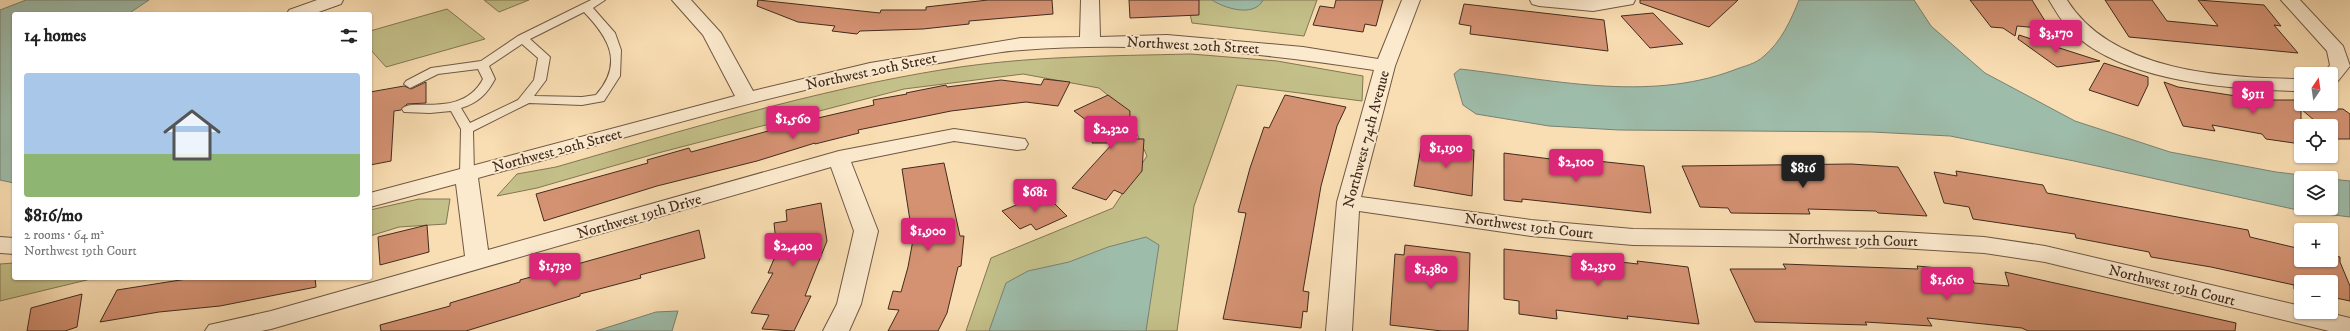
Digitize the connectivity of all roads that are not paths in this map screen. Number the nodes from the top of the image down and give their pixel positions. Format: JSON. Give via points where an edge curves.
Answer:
{"nodes":[{"id":1,"x":334,"y":0,"type":"edge"},
{"id":2,"x":600,"y":0,"type":"edge"},
{"id":3,"x":681,"y":0,"type":"edge"},
{"id":4,"x":1090,"y":0,"type":"edge"},
{"id":5,"x":1411,"y":0,"type":"edge"},
{"id":6,"x":1539,"y":0,"type":"edge"},
{"id":7,"x":2058,"y":0,"type":"edge"},
{"id":8,"x":2290,"y":0,"type":"edge"},
{"id":9,"x":1624,"y":1,"type":"edge"},
{"id":10,"x":586,"y":7,"type":"junction"},
{"id":11,"x":301,"y":12,"type":"edge"},
{"id":12,"x":522,"y":38,"type":"junction"},
{"id":13,"x":1090,"y":41,"type":"junction"},
{"id":14,"x":482,"y":65,"type":"junction"},
{"id":15,"x":1385,"y":66,"type":"junction"},
{"id":16,"x":2338,"y":68,"type":"edge"},
{"id":17,"x":410,"y":84,"type":"dead end"},
{"id":18,"x":2294,"y":85,"type":"edge"},
{"id":19,"x":525,"y":99,"type":"junction"},
{"id":20,"x":746,"y":99,"type":"junction"},
{"id":21,"x":454,"y":106,"type":"junction"},
{"id":22,"x":408,"y":109,"type":"dead end"},
{"id":23,"x":467,"y":129,"type":"junction"},
{"id":24,"x":1016,"y":144,"type":"dead end"},
{"id":25,"x":839,"y":158,"type":"junction"},
{"id":26,"x":467,"y":174,"type":"junction"},
{"id":27,"x":372,"y":199,"type":"edge"},
{"id":28,"x":1348,"y":202,"type":"junction"},
{"id":29,"x":0,"y":245,"type":"edge"},
{"id":30,"x":12,"y":246,"type":"edge"},
{"id":31,"x":478,"y":261,"type":"junction"},
{"id":32,"x":2350,"y":327,"type":"edge"},
{"id":33,"x":218,"y":331,"type":"edge"},
{"id":34,"x":836,"y":331,"type":"edge"},
{"id":35,"x":1339,"y":331,"type":"edge"}],
"edges":[{"from":1,"to":11,"type":"street"},
{"from":2,"to":10,"type":"lane"},
{"from":3,"to":20,"type":"street","via":[[711,33]]},
{"from":4,"to":13,"type":"street"},
{"from":5,"to":15,"type":"street","name":"Northwest 74th Avenue"},
{"from":6,"to":9,"type":"street","via":[[1575,6],[1599,6]]},
{"from":7,"to":18,"type":"street","via":[[2076,26],[2098,42],[2128,58],[2164,71],[2242,82]]},
{"from":8,"to":16,"type":"street","via":[[2336,50],[2340,66]]},
{"from":10,"to":12,"type":"lane"},
{"from":10,"to":19,"type":"lane","via":[[609,32],[618,59],[613,82],[600,98],[582,101]]},
{"from":12,"to":14,"type":"lane"},
{"from":12,"to":19,"type":"lane","via":[[544,57],[540,80]]},
{"from":13,"to":15,"type":"street","name":"Northwest 20th Street","via":[[1224,44]]},
{"from":13,"to":20,"type":"street","name":"Northwest 20th Street","via":[[1021,44],[941,56],[870,69]]},
{"from":14,"to":17,"type":"lane","via":[[443,68]]},
{"from":14,"to":21,"type":"lane","via":[[489,79],[486,86],[479,94]]},
{"from":15,"to":28,"type":"street","name":"Northwest 74th Avenue"},
{"from":19,"to":23,"type":"lane","via":[[522,104]]},
{"from":20,"to":26,"type":"street","name":"Northwest 20th Street"},
{"from":21,"to":22,"type":"lane","via":[[432,110]]},
{"from":21,"to":23,"type":"lane"},
{"from":23,"to":26,"type":"lane"},
{"from":24,"to":25,"type":"street","name":"Northwest 19th Drive","via":[[954,135]]},
{"from":25,"to":31,"type":"street","name":"Northwest 19th Drive"},
{"from":25,"to":34,"type":"street","via":[[866,231],[849,304]]},
{"from":26,"to":27,"type":"street","name":"Northwest 20th Street"},
{"from":26,"to":31,"type":"street"},
{"from":28,"to":32,"type":"street","name":"Northwest 19th Court","via":[[1531,228],[1633,237],[1900,240],[1984,245],[2045,254]]},
{"from":28,"to":35,"type":"street","name":"Northwest 74th Avenue"},
{"from":29,"to":30,"type":"street"},
{"from":31,"to":33,"type":"street","name":"Northwest 19th Drive","via":[[271,320]]}]}
